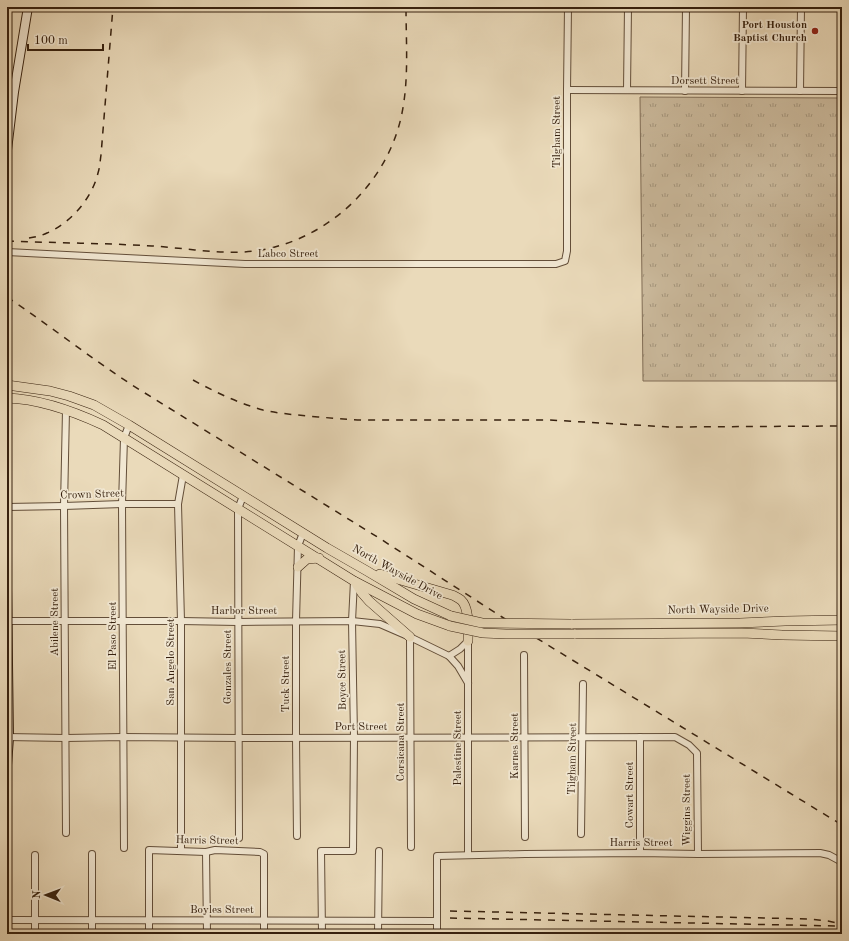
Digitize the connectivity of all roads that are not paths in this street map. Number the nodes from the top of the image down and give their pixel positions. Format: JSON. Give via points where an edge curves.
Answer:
{"nodes":[{"id":1,"x":28,"y":7,"type":"edge"},
{"id":2,"x":568,"y":7,"type":"edge"},
{"id":3,"x":628,"y":7,"type":"edge"},
{"id":4,"x":686,"y":7,"type":"edge"},
{"id":5,"x":743,"y":7,"type":"edge"},
{"id":6,"x":801,"y":7,"type":"edge"},
{"id":7,"x":567,"y":90,"type":"junction"},
{"id":8,"x":627,"y":90,"type":"junction"},
{"id":9,"x":685,"y":91,"type":"junction"},
{"id":10,"x":742,"y":91,"type":"junction"},
{"id":11,"x":800,"y":91,"type":"junction"},
{"id":12,"x":842,"y":91,"type":"edge"},
{"id":13,"x":11,"y":92,"type":"edge"},
{"id":14,"x":7,"y":150,"type":"edge"},
{"id":15,"x":7,"y":252,"type":"edge"},
{"id":16,"x":566,"y":257,"type":"joint"},
{"id":17,"x":7,"y":385,"type":"edge"},
{"id":18,"x":7,"y":398,"type":"edge"},
{"id":19,"x":66,"y":410,"type":"junction"},
{"id":20,"x":129,"y":425,"type":"junction"},
{"id":21,"x":124,"y":438,"type":"junction"},
{"id":22,"x":183,"y":475,"type":"junction"},
{"id":23,"x":243,"y":496,"type":"junction"},
{"id":24,"x":122,"y":504,"type":"junction"},
{"id":25,"x":178,"y":504,"type":"junction"},
{"id":26,"x":64,"y":506,"type":"junction"},
{"id":27,"x":7,"y":507,"type":"edge"},
{"id":28,"x":238,"y":509,"type":"junction"},
{"id":29,"x":303,"y":533,"type":"junction"},
{"id":30,"x":298,"y":546,"type":"junction"},
{"id":31,"x":319,"y":558,"type":"junction"},
{"id":32,"x":298,"y":567,"type":"junction"},
{"id":33,"x":367,"y":571,"type":"junction"},
{"id":34,"x":354,"y":581,"type":"junction"},
{"id":35,"x":7,"y":590,"type":"edge"},
{"id":36,"x":842,"y":620,"type":"edge"},
{"id":37,"x":7,"y":621,"type":"edge"},
{"id":38,"x":65,"y":621,"type":"junction"},
{"id":39,"x":123,"y":621,"type":"junction"},
{"id":40,"x":181,"y":621,"type":"junction"},
{"id":41,"x":296,"y":621,"type":"junction"},
{"id":42,"x":352,"y":621,"type":"junction"},
{"id":43,"x":238,"y":622,"type":"junction"},
{"id":44,"x":842,"y":636,"type":"edge"},
{"id":45,"x":410,"y":637,"type":"junction"},
{"id":46,"x":468,"y":641,"type":"junction"},
{"id":47,"x":524,"y":655,"type":"dead end"},
{"id":48,"x":449,"y":656,"type":"junction"},
{"id":49,"x":468,"y":683,"type":"junction"},
{"id":50,"x":583,"y":684,"type":"dead end"},
{"id":51,"x":123,"y":737,"type":"junction"},
{"id":52,"x":181,"y":737,"type":"junction"},
{"id":53,"x":354,"y":737,"type":"junction"},
{"id":54,"x":411,"y":737,"type":"junction"},
{"id":55,"x":468,"y":737,"type":"junction"},
{"id":56,"x":525,"y":737,"type":"junction"},
{"id":57,"x":583,"y":737,"type":"junction"},
{"id":58,"x":640,"y":737,"type":"junction"},
{"id":59,"x":8,"y":738,"type":"edge"},
{"id":60,"x":66,"y":738,"type":"junction"},
{"id":61,"x":238,"y":738,"type":"junction"},
{"id":62,"x":296,"y":738,"type":"junction"},
{"id":63,"x":7,"y":765,"type":"edge"},
{"id":64,"x":697,"y":766,"type":"joint"},
{"id":65,"x":66,"y":833,"type":"dead end"},
{"id":66,"x":582,"y":834,"type":"dead end"},
{"id":67,"x":297,"y":836,"type":"dead end"},
{"id":68,"x":525,"y":837,"type":"dead end"},
{"id":69,"x":238,"y":838,"type":"dead end"},
{"id":70,"x":411,"y":847,"type":"dead end"},
{"id":71,"x":124,"y":848,"type":"dead end"},
{"id":72,"x":181,"y":850,"type":"junction"},
{"id":73,"x":379,"y":851,"type":"dead end"},
{"id":74,"x":206,"y":852,"type":"junction"},
{"id":75,"x":640,"y":853,"type":"junction"},
{"id":76,"x":92,"y":854,"type":"dead end"},
{"id":77,"x":698,"y":854,"type":"junction"},
{"id":78,"x":35,"y":855,"type":"dead end"},
{"id":79,"x":468,"y":855,"type":"junction"},
{"id":80,"x":842,"y":862,"type":"edge"},
{"id":81,"x":7,"y":920,"type":"edge"},
{"id":82,"x":35,"y":920,"type":"junction"},
{"id":83,"x":92,"y":920,"type":"junction"},
{"id":84,"x":149,"y":920,"type":"junction"},
{"id":85,"x":207,"y":920,"type":"junction"},
{"id":86,"x":264,"y":920,"type":"junction"},
{"id":87,"x":378,"y":920,"type":"junction"},
{"id":88,"x":322,"y":921,"type":"junction"},
{"id":89,"x":437,"y":921,"type":"junction"},
{"id":90,"x":35,"y":934,"type":"edge"},
{"id":91,"x":92,"y":934,"type":"edge"},
{"id":92,"x":149,"y":934,"type":"edge"},
{"id":93,"x":207,"y":934,"type":"edge"},
{"id":94,"x":264,"y":934,"type":"edge"},
{"id":95,"x":322,"y":934,"type":"edge"},
{"id":96,"x":378,"y":934,"type":"edge"},
{"id":97,"x":437,"y":934,"type":"edge"}],
"edges":[{"from":1,"to":13,"type":"street"},
{"from":2,"to":7,"type":"street","name":"Tilgham Street"},
{"from":3,"to":8,"type":"street"},
{"from":4,"to":9,"type":"street"},
{"from":5,"to":10,"type":"street"},
{"from":6,"to":11,"type":"street"},
{"from":7,"to":8,"type":"street","name":"Dorsett Street"},
{"from":7,"to":16,"type":"street","name":"Tilgham Street"},
{"from":8,"to":9,"type":"street","name":"Dorsett Street"},
{"from":9,"to":10,"type":"street","name":"Dorsett Street"},
{"from":10,"to":11,"type":"street","name":"Dorsett Street"},
{"from":11,"to":12,"type":"street","name":"Dorsett Street"},
{"from":13,"to":14,"type":"street"},
{"from":15,"to":16,"type":"street","name":"Labco Street","via":[[245,264],[556,264],[564,261]]},
{"from":17,"to":20,"type":"main road","name":"North Wayside Drive","via":[[69,396],[94,405]]},
{"from":18,"to":19,"type":"main road","name":"North Wayside Drive","via":[[42,403]]},
{"from":19,"to":21,"type":"main road","name":"North Wayside Drive","via":[[103,425]]},
{"from":19,"to":26,"type":"street","name":"Abilene Street"},
{"from":20,"to":21,"type":"street","name":"El Paso Street"},
{"from":20,"to":23,"type":"main road","name":"North Wayside Drive"},
{"from":21,"to":22,"type":"main road","name":"North Wayside Drive"},
{"from":21,"to":24,"type":"street","name":"El Paso Street"},
{"from":22,"to":25,"type":"street","name":"San Angelo Street"},
{"from":22,"to":28,"type":"main road","name":"North Wayside Drive"},
{"from":23,"to":28,"type":"street","name":"Gonzales Street"},
{"from":23,"to":29,"type":"main road","name":"North Wayside Drive"},
{"from":24,"to":25,"type":"street","name":"Crown Street"},
{"from":24,"to":26,"type":"street","name":"Crown Street"},
{"from":24,"to":39,"type":"street","name":"El Paso Street"},
{"from":25,"to":40,"type":"street","name":"San Angelo Street"},
{"from":26,"to":27,"type":"street","name":"Crown Street"},
{"from":26,"to":38,"type":"street","name":"Abilene Street"},
{"from":28,"to":30,"type":"main road","name":"North Wayside Drive"},
{"from":28,"to":43,"type":"street","name":"Gonzales Street"},
{"from":29,"to":30,"type":"street","name":"Tuck Street"},
{"from":29,"to":33,"type":"main road","name":"North Wayside Drive"},
{"from":30,"to":31,"type":"main road","name":"North Wayside Drive"},
{"from":30,"to":32,"type":"street","name":"Tuck Street"},
{"from":31,"to":32,"type":"main road","via":[[307,559]]},
{"from":31,"to":34,"type":"main road","name":"North Wayside Drive"},
{"from":32,"to":41,"type":"street","name":"Tuck Street"},
{"from":33,"to":36,"type":"main road","name":"North Wayside Drive","bridge":true,"via":[[414,599],[451,616],[482,622],[740,623]]},
{"from":33,"to":46,"type":"main road","via":[[452,595],[461,600],[466,606]]},
{"from":34,"to":42,"type":"street","name":"Boyce Street"},
{"from":34,"to":44,"type":"main road","name":"North Wayside Drive","bridge":true,"via":[[417,614],[450,626],[483,632]]},
{"from":34,"to":45,"type":"main road","via":[[369,601]]},
{"from":35,"to":37,"type":"street"},
{"from":37,"to":38,"type":"street","name":"Harbor Street"},
{"from":37,"to":59,"type":"street"},
{"from":38,"to":39,"type":"street","name":"Harbor Street"},
{"from":38,"to":60,"type":"street","name":"Abilene Street"},
{"from":39,"to":40,"type":"street","name":"Harbor Street"},
{"from":39,"to":51,"type":"street","name":"El Paso Street"},
{"from":40,"to":43,"type":"street","name":"Harbor Street"},
{"from":40,"to":52,"type":"street","name":"San Angelo Street"},
{"from":41,"to":42,"type":"street","name":"Harbor Street"},
{"from":41,"to":43,"type":"street","name":"Harbor Street"},
{"from":41,"to":62,"type":"street","name":"Tuck Street"},
{"from":42,"to":45,"type":"street","name":"Harbor Street","via":[[380,624]]},
{"from":42,"to":53,"type":"street","name":"Boyce Street"},
{"from":43,"to":61,"type":"street","name":"Gonzales Street"},
{"from":45,"to":48,"type":"street","name":"Harbor Street"},
{"from":45,"to":54,"type":"street","name":"Corsicana Street"},
{"from":46,"to":48,"type":"street"},
{"from":46,"to":49,"type":"street","name":"Palestine Street"},
{"from":47,"to":56,"type":"street","name":"Karnes Street"},
{"from":48,"to":49,"type":"street"},
{"from":49,"to":55,"type":"street","name":"Palestine Street"},
{"from":50,"to":57,"type":"street","name":"Tilgham Street"},
{"from":51,"to":52,"type":"street","name":"Port Street"},
{"from":51,"to":60,"type":"street","name":"Port Street"},
{"from":51,"to":71,"type":"street","name":"El Paso Street"},
{"from":52,"to":61,"type":"street","name":"Port Street"},
{"from":52,"to":72,"type":"street","name":"San Angelo Street"},
{"from":53,"to":54,"type":"street","name":"Port Street"},
{"from":53,"to":62,"type":"street","name":"Port Street"},
{"from":53,"to":88,"type":"street","name":"Boyce Street","via":[[353,851],[321,850]]},
{"from":54,"to":55,"type":"street","name":"Port Street"},
{"from":54,"to":70,"type":"street","name":"Corsicana Street"},
{"from":55,"to":56,"type":"street","name":"Port Street"},
{"from":55,"to":79,"type":"street","name":"Palestine Street"},
{"from":56,"to":57,"type":"street","name":"Port Street"},
{"from":56,"to":68,"type":"street","name":"Karnes Street"},
{"from":57,"to":58,"type":"street","name":"Port Street"},
{"from":57,"to":66,"type":"street","name":"Tilgham Street"},
{"from":58,"to":64,"type":"street","name":"Port Street","via":[[675,737],[697,753]]},
{"from":58,"to":75,"type":"street","name":"Cowart Street"},
{"from":59,"to":60,"type":"street","name":"Port Street"},
{"from":59,"to":63,"type":"street"},
{"from":60,"to":65,"type":"street","name":"Abilene Street"},
{"from":61,"to":62,"type":"street","name":"Port Street"},
{"from":61,"to":69,"type":"street","name":"Gonzales Street"},
{"from":62,"to":67,"type":"street","name":"Tuck Street"},
{"from":64,"to":77,"type":"street","name":"Wiggins Street"},
{"from":72,"to":74,"type":"street","name":"Harris Street"},
{"from":72,"to":84,"type":"street","name":"Harris Street","via":[[150,850]]},
{"from":73,"to":87,"type":"street"},
{"from":74,"to":85,"type":"street"},
{"from":74,"to":86,"type":"street","name":"Harris Street","via":[[215,850],[264,854]]},
{"from":75,"to":77,"type":"street","name":"Harris Street"},
{"from":75,"to":79,"type":"street","name":"Harris Street"},
{"from":76,"to":83,"type":"street"},
{"from":77,"to":80,"type":"street","name":"Harris Street","via":[[820,854],[829,855]]},
{"from":78,"to":82,"type":"street"},
{"from":79,"to":89,"type":"street","name":"Harris Street","via":[[437,856]]},
{"from":81,"to":82,"type":"street","name":"Boyles Street"},
{"from":82,"to":83,"type":"street","name":"Boyles Street"},
{"from":82,"to":90,"type":"street"},
{"from":83,"to":84,"type":"street","name":"Boyles Street"},
{"from":83,"to":91,"type":"street"},
{"from":84,"to":85,"type":"street","name":"Boyles Street"},
{"from":84,"to":92,"type":"street"},
{"from":85,"to":86,"type":"street","name":"Boyles Street"},
{"from":85,"to":93,"type":"street"},
{"from":86,"to":88,"type":"street","name":"Boyles Street"},
{"from":86,"to":94,"type":"street"},
{"from":87,"to":88,"type":"street","name":"Boyles Street"},
{"from":87,"to":89,"type":"street","name":"Boyles Street"},
{"from":87,"to":96,"type":"street"},
{"from":88,"to":95,"type":"street"},
{"from":89,"to":97,"type":"street"}]}
